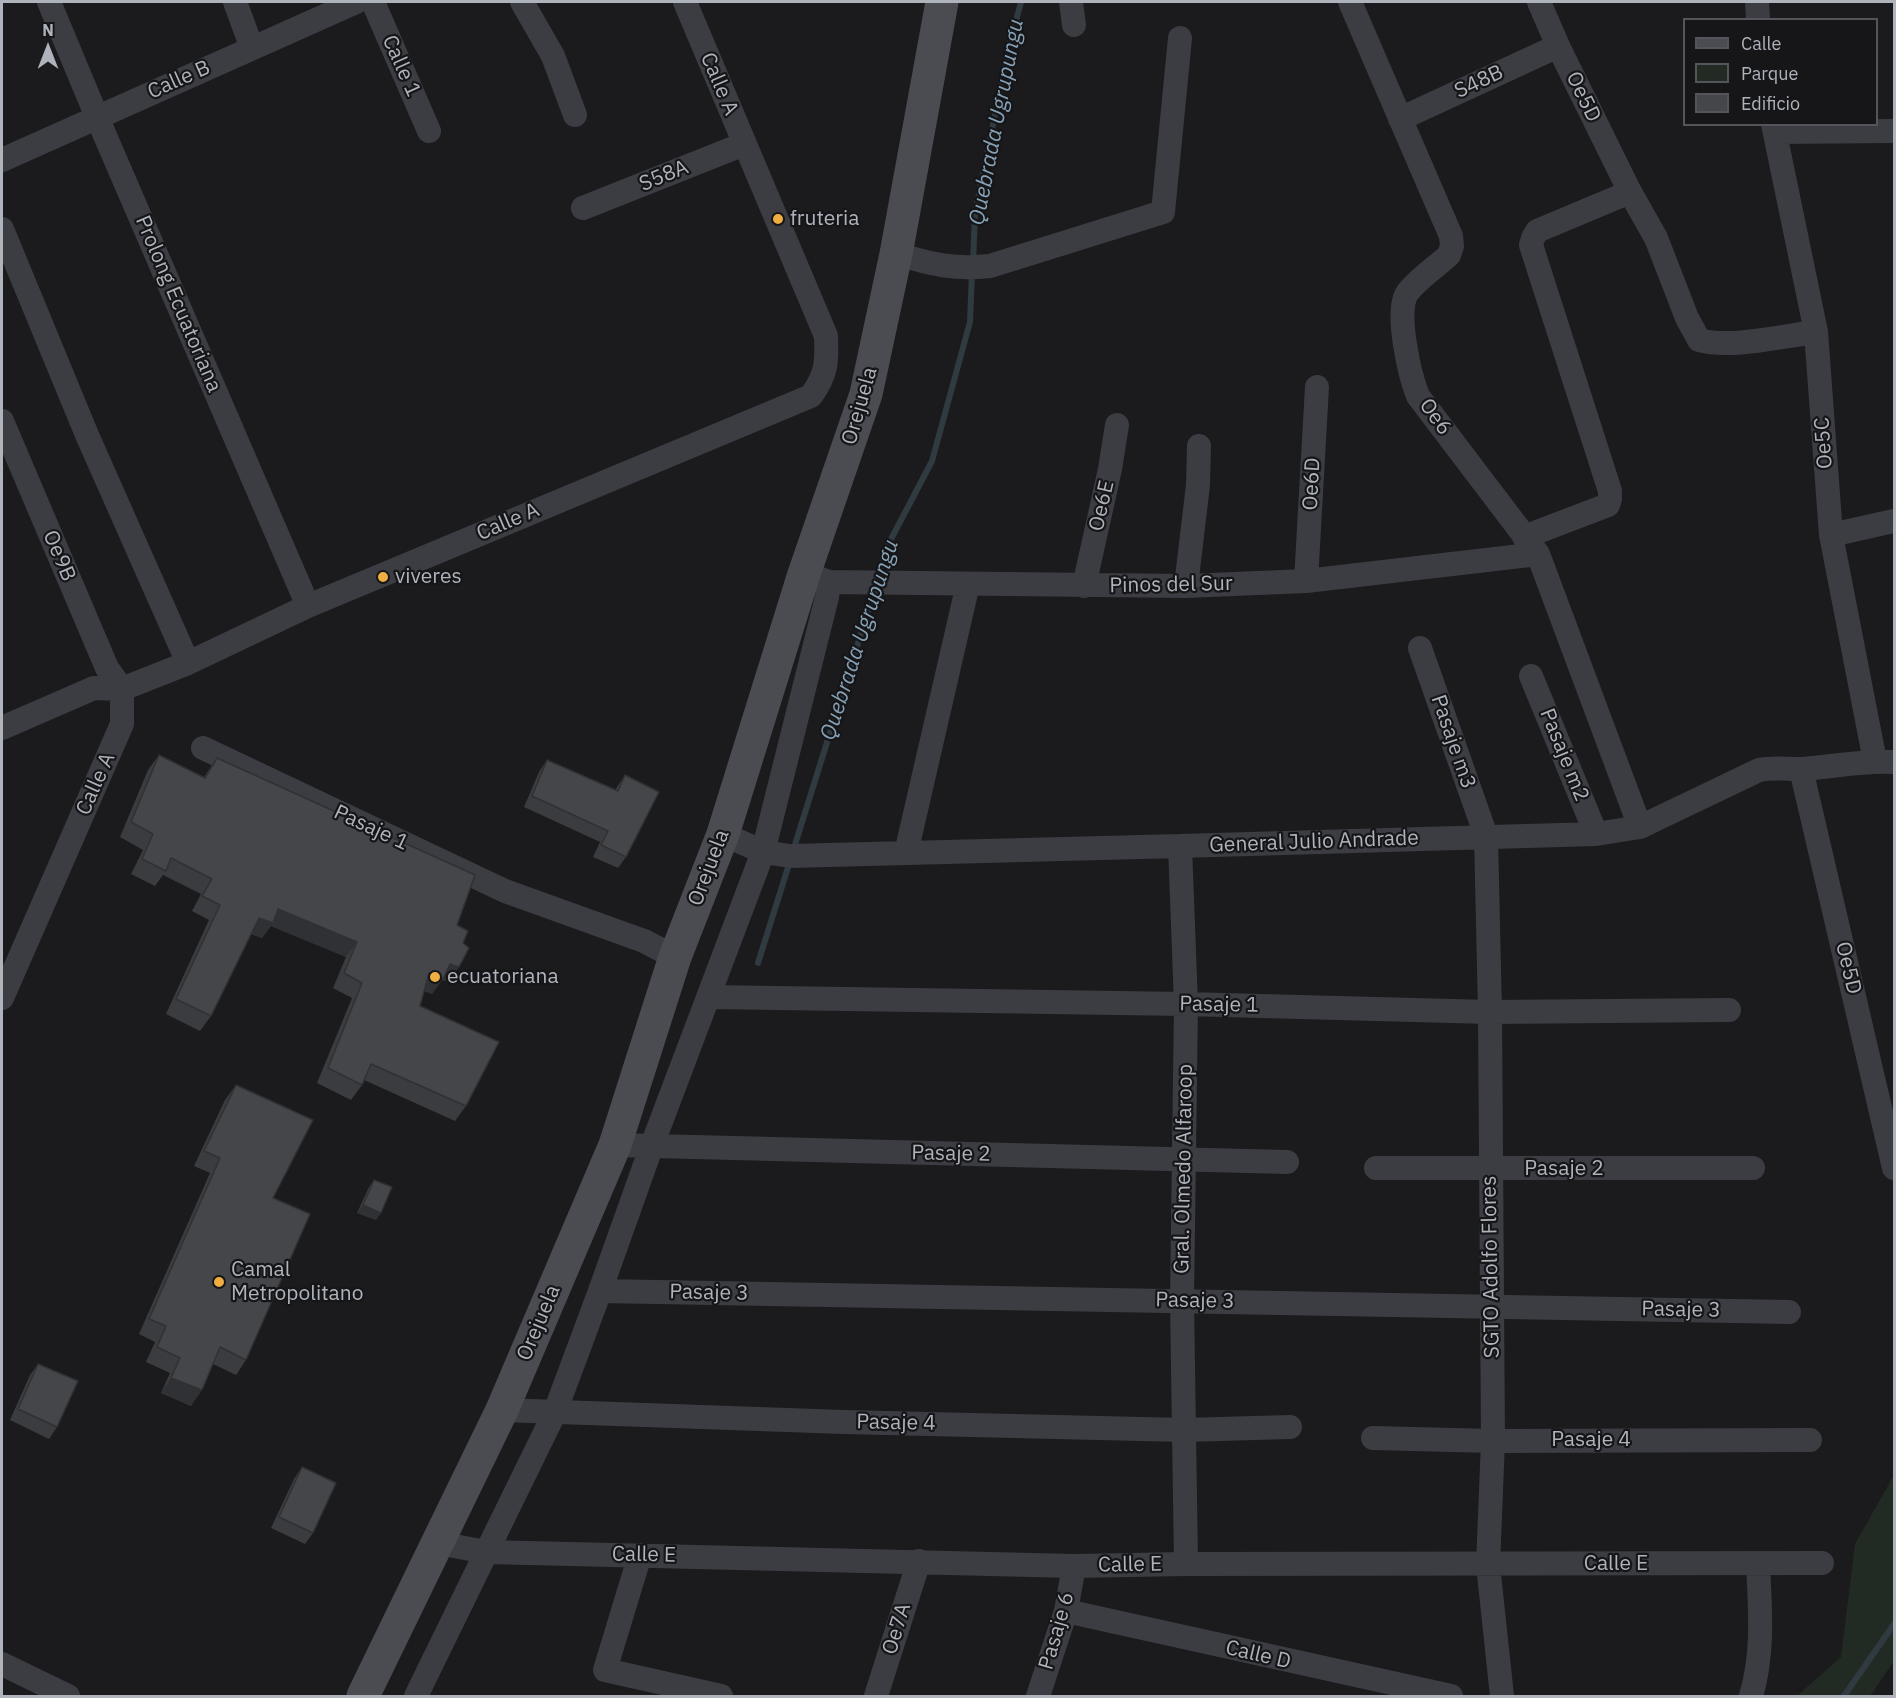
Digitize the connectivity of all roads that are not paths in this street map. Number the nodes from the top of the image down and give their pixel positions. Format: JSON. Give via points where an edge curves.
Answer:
{"nodes":[{"id":1,"x":49,"y":2,"type":"edge"},
{"id":2,"x":235,"y":2,"type":"edge"},
{"id":3,"x":356,"y":2,"type":"edge"},
{"id":4,"x":373,"y":2,"type":"edge"},
{"id":5,"x":522,"y":2,"type":"edge"},
{"id":6,"x":685,"y":2,"type":"edge"},
{"id":7,"x":942,"y":2,"type":"edge"},
{"id":8,"x":1350,"y":2,"type":"edge"},
{"id":9,"x":1539,"y":2,"type":"edge"},
{"id":10,"x":1757,"y":2,"type":"edge"},
{"id":11,"x":1758,"y":18,"type":"edge"},
{"id":12,"x":1180,"y":38,"type":"dead end"},
{"id":13,"x":1558,"y":46,"type":"junction"},
{"id":14,"x":252,"y":48,"type":"junction"},
{"id":15,"x":574,"y":114,"type":"dead end"},
{"id":16,"x":97,"y":117,"type":"junction"},
{"id":17,"x":1400,"y":118,"type":"junction"},
{"id":18,"x":1774,"y":128,"type":"edge"},
{"id":19,"x":429,"y":131,"type":"dead end"},
{"id":20,"x":1894,"y":131,"type":"edge"},
{"id":21,"x":744,"y":144,"type":"junction"},
{"id":22,"x":2,"y":160,"type":"edge"},
{"id":23,"x":1630,"y":192,"type":"junction"},
{"id":24,"x":583,"y":208,"type":"dead end"},
{"id":25,"x":2,"y":229,"type":"edge"},
{"id":26,"x":896,"y":254,"type":"junction"},
{"id":27,"x":1816,"y":332,"type":"junction"},
{"id":28,"x":1317,"y":387,"type":"dead end"},
{"id":29,"x":1117,"y":425,"type":"dead end"},
{"id":30,"x":2,"y":426,"type":"edge"},
{"id":31,"x":1199,"y":446,"type":"dead end"},
{"id":32,"x":1894,"y":521,"type":"edge"},
{"id":33,"x":1831,"y":535,"type":"junction"},
{"id":34,"x":1531,"y":546,"type":"junction"},
{"id":35,"x":816,"y":578,"type":"junction"},
{"id":36,"x":1306,"y":581,"type":"junction"},
{"id":37,"x":968,"y":584,"type":"junction"},
{"id":38,"x":1084,"y":586,"type":"junction"},
{"id":39,"x":1186,"y":586,"type":"junction"},
{"id":40,"x":308,"y":606,"type":"junction"},
{"id":41,"x":1420,"y":648,"type":"dead end"},
{"id":42,"x":188,"y":663,"type":"junction"},
{"id":43,"x":1531,"y":676,"type":"dead end"},
{"id":44,"x":122,"y":689,"type":"junction"},
{"id":45,"x":2,"y":728,"type":"edge"},
{"id":46,"x":203,"y":748,"type":"dead end"},
{"id":47,"x":1885,"y":762,"type":"edge"},
{"id":48,"x":1801,"y":769,"type":"junction"},
{"id":49,"x":1640,"y":827,"type":"junction"},
{"id":50,"x":723,"y":834,"type":"junction"},
{"id":51,"x":1596,"y":834,"type":"junction"},
{"id":52,"x":1486,"y":836,"type":"junction"},
{"id":53,"x":1180,"y":846,"type":"junction"},
{"id":54,"x":763,"y":852,"type":"junction"},
{"id":55,"x":906,"y":853,"type":"junction"},
{"id":56,"x":675,"y":957,"type":"junction"},
{"id":57,"x":709,"y":997,"type":"junction"},
{"id":58,"x":2,"y":998,"type":"edge"},
{"id":59,"x":1186,"y":1004,"type":"junction"},
{"id":60,"x":1729,"y":1010,"type":"dead end"},
{"id":61,"x":1490,"y":1012,"type":"junction"},
{"id":62,"x":615,"y":1145,"type":"junction"},
{"id":63,"x":651,"y":1148,"type":"junction"},
{"id":64,"x":1184,"y":1160,"type":"junction"},
{"id":65,"x":1287,"y":1162,"type":"dead end"},
{"id":66,"x":1376,"y":1168,"type":"dead end"},
{"id":67,"x":1753,"y":1168,"type":"dead end"},
{"id":68,"x":1894,"y":1168,"type":"edge"},
{"id":69,"x":1490,"y":1169,"type":"junction"},
{"id":70,"x":600,"y":1291,"type":"junction"},
{"id":71,"x":1182,"y":1300,"type":"junction"},
{"id":72,"x":1492,"y":1308,"type":"junction"},
{"id":73,"x":1789,"y":1312,"type":"dead end"},
{"id":74,"x":502,"y":1410,"type":"junction"},
{"id":75,"x":555,"y":1412,"type":"junction"},
{"id":76,"x":1290,"y":1427,"type":"dead end"},
{"id":77,"x":1184,"y":1430,"type":"junction"},
{"id":78,"x":1373,"y":1438,"type":"dead end"},
{"id":79,"x":1810,"y":1440,"type":"dead end"},
{"id":80,"x":1493,"y":1441,"type":"junction"},
{"id":81,"x":438,"y":1543,"type":"junction"},
{"id":82,"x":486,"y":1552,"type":"junction"},
{"id":83,"x":640,"y":1555,"type":"junction"},
{"id":84,"x":919,"y":1561,"type":"junction"},
{"id":85,"x":1758,"y":1563,"type":"junction"},
{"id":86,"x":1822,"y":1563,"type":"dead end"},
{"id":87,"x":1186,"y":1564,"type":"junction"},
{"id":88,"x":1488,"y":1565,"type":"junction"},
{"id":89,"x":1074,"y":1566,"type":"junction"},
{"id":90,"x":1066,"y":1611,"type":"junction"},
{"id":91,"x":2,"y":1664,"type":"edge"},
{"id":92,"x":68,"y":1696,"type":"edge"},
{"id":93,"x":363,"y":1696,"type":"edge"},
{"id":94,"x":416,"y":1696,"type":"edge"},
{"id":95,"x":721,"y":1696,"type":"edge"},
{"id":96,"x":876,"y":1696,"type":"edge"},
{"id":97,"x":1038,"y":1696,"type":"edge"},
{"id":98,"x":1451,"y":1696,"type":"edge"},
{"id":99,"x":1502,"y":1696,"type":"edge"},
{"id":100,"x":1751,"y":1696,"type":"edge"}],
"edges":[{"from":1,"to":16,"type":"street","name":"Prolong Ecuatoriana"},
{"from":2,"to":14,"type":"street"},
{"from":3,"to":14,"type":"street","name":"Calle B"},
{"from":4,"to":19,"type":"street","name":"Calle 1"},
{"from":5,"to":15,"type":"street","via":[[553,56]]},
{"from":6,"to":21,"type":"street","name":"Calle A"},
{"from":7,"to":26,"type":"street","name":"Orejuela"},
{"from":8,"to":17,"type":"street","name":"Oe6"},
{"from":9,"to":13,"type":"street","name":"Oe5D"},
{"from":10,"to":11,"type":"street"},
{"from":12,"to":26,"type":"street","via":[[1163,212],[990,266],[944,267]]},
{"from":13,"to":17,"type":"street","name":"S48B"},
{"from":13,"to":23,"type":"street","name":"Oe5D"},
{"from":14,"to":16,"type":"street","name":"Calle B"},
{"from":16,"to":22,"type":"street","name":"Calle B"},
{"from":16,"to":40,"type":"street","name":"Prolong Ecuatoriana"},
{"from":17,"to":34,"type":"street","name":"Oe6","via":[[1452,246],[1449,255],[1407,293],[1403,303],[1412,382],[1418,396]]},
{"from":18,"to":20,"type":"street"},
{"from":18,"to":27,"type":"street","name":"Oe5C"},
{"from":21,"to":24,"type":"street","name":"S58A"},
{"from":21,"to":40,"type":"street","name":"Calle A","via":[[826,336],[827,363],[811,396]]},
{"from":23,"to":27,"type":"street","name":"Oe5D","via":[[1656,238],[1699,340],[1732,343]]},
{"from":23,"to":34,"type":"street","name":"Pinos del Sur","via":[[1537,231],[1531,245],[1610,491],[1608,505]]},
{"from":25,"to":42,"type":"street","via":[[87,435]]},
{"from":26,"to":35,"type":"street","name":"Orejuela","via":[[866,394]]},
{"from":27,"to":33,"type":"street","name":"Oe5C"},
{"from":28,"to":36,"type":"street","name":"Oe6D"},
{"from":29,"to":38,"type":"street","name":"Oe6E"},
{"from":30,"to":44,"type":"street","name":"Oe9B","via":[[107,668]]},
{"from":31,"to":39,"type":"street"},
{"from":32,"to":33,"type":"street"},
{"from":33,"to":47,"type":"street","name":"Oe5C"},
{"from":34,"to":36,"type":"street","name":"Pinos del Sur"},
{"from":34,"to":49,"type":"street","name":"Oe6"},
{"from":35,"to":37,"type":"street","name":"Pinos del Sur"},
{"from":35,"to":50,"type":"street","name":"Orejuela"},
{"from":35,"to":54,"type":"street","via":[[827,597]]},
{"from":36,"to":39,"type":"street","name":"Pinos del Sur"},
{"from":37,"to":38,"type":"street","name":"Pinos del Sur"},
{"from":37,"to":55,"type":"street"},
{"from":38,"to":39,"type":"street","name":"Pinos del Sur"},
{"from":40,"to":42,"type":"street","name":"Calle A"},
{"from":41,"to":52,"type":"street","name":"Pasaje m3"},
{"from":42,"to":44,"type":"street","name":"Calle A"},
{"from":43,"to":51,"type":"street","name":"Pasaje m2"},
{"from":44,"to":45,"type":"street","via":[[94,688]]},
{"from":44,"to":58,"type":"street","name":"Calle A","via":[[122,724]]},
{"from":46,"to":56,"type":"street","name":"Pasaje 1","via":[[505,891],[644,941]]},
{"from":47,"to":48,"type":"street","name":"General Julio Andrade"},
{"from":48,"to":49,"type":"street","name":"General Julio Andrade","via":[[1759,770]]},
{"from":48,"to":68,"type":"street","name":"Oe5D"},
{"from":49,"to":51,"type":"street","name":"General Julio Andrade"},
{"from":50,"to":54,"type":"street","name":"General Julio Andrade"},
{"from":50,"to":56,"type":"street","name":"Orejuela"},
{"from":51,"to":52,"type":"street","name":"General Julio Andrade"},
{"from":52,"to":53,"type":"street","name":"General Julio Andrade"},
{"from":52,"to":61,"type":"street","name":"SGTO Adolfo Flores"},
{"from":53,"to":55,"type":"street","name":"General Julio Andrade"},
{"from":53,"to":59,"type":"street","name":"Gral. Olmedo Alfaroop"},
{"from":54,"to":55,"type":"street","name":"General Julio Andrade","via":[[790,856]]},
{"from":54,"to":57,"type":"street"},
{"from":56,"to":62,"type":"street","name":"Orejuela"},
{"from":57,"to":59,"type":"street","name":"Pasaje 1"},
{"from":57,"to":63,"type":"street"},
{"from":59,"to":61,"type":"street","name":"Pasaje 1"},
{"from":59,"to":64,"type":"street","name":"Gral. Olmedo Alfaroop"},
{"from":60,"to":61,"type":"street","name":"Pasaje 1"},
{"from":61,"to":69,"type":"street","name":"SGTO Adolfo Flores"},
{"from":62,"to":63,"type":"street","name":"Pasaje 2"},
{"from":62,"to":74,"type":"street","name":"Orejuela"},
{"from":63,"to":64,"type":"street","name":"Pasaje 2"},
{"from":63,"to":70,"type":"street"},
{"from":64,"to":65,"type":"street","name":"Pasaje 2"},
{"from":64,"to":71,"type":"street","name":"Gral. Olmedo Alfaroop"},
{"from":66,"to":69,"type":"street","name":"Pasaje 2"},
{"from":67,"to":69,"type":"street","name":"Pasaje 2"},
{"from":69,"to":72,"type":"street","name":"SGTO Adolfo Flores"},
{"from":70,"to":71,"type":"street","name":"Pasaje 3"},
{"from":70,"to":75,"type":"street"},
{"from":71,"to":72,"type":"street","name":"Pasaje 3"},
{"from":71,"to":77,"type":"street","name":"Gral. Olmedo Alfaroop"},
{"from":72,"to":73,"type":"street","name":"Pasaje 3"},
{"from":72,"to":80,"type":"street","name":"SGTO Adolfo Flores"},
{"from":74,"to":75,"type":"street","name":"Pasaje 4"},
{"from":74,"to":81,"type":"street","name":"Orejuela"},
{"from":75,"to":77,"type":"street","name":"Pasaje 4"},
{"from":75,"to":82,"type":"street"},
{"from":76,"to":77,"type":"street","name":"Pasaje 4"},
{"from":77,"to":87,"type":"street","name":"Gral. Olmedo Alfaroop"},
{"from":78,"to":80,"type":"street","name":"Pasaje 4"},
{"from":79,"to":80,"type":"street","name":"Pasaje 4"},
{"from":80,"to":88,"type":"street","name":"SGTO Adolfo Flores"},
{"from":81,"to":82,"type":"street","name":"Calle E"},
{"from":81,"to":93,"type":"street","name":"Orejuela"},
{"from":82,"to":83,"type":"street","name":"Calle E"},
{"from":82,"to":94,"type":"street"},
{"from":83,"to":84,"type":"street","name":"Calle E"},
{"from":83,"to":95,"type":"street","via":[[605,1670]]},
{"from":84,"to":89,"type":"street","name":"Calle E"},
{"from":84,"to":96,"type":"street","name":"Oe7A"},
{"from":85,"to":86,"type":"street","name":"Calle E"},
{"from":85,"to":88,"type":"street","name":"Calle E"},
{"from":85,"to":100,"type":"street","via":[[1760,1645]]},
{"from":87,"to":88,"type":"street","name":"Calle E"},
{"from":87,"to":89,"type":"street","name":"Calle E"},
{"from":88,"to":99,"type":"street","name":"SGTO Adolfo Flores"},
{"from":89,"to":90,"type":"street","name":"Pasaje 6"},
{"from":90,"to":97,"type":"street","name":"Pasaje 6"},
{"from":90,"to":98,"type":"street","name":"Calle D"},
{"from":91,"to":92,"type":"street"}]}
